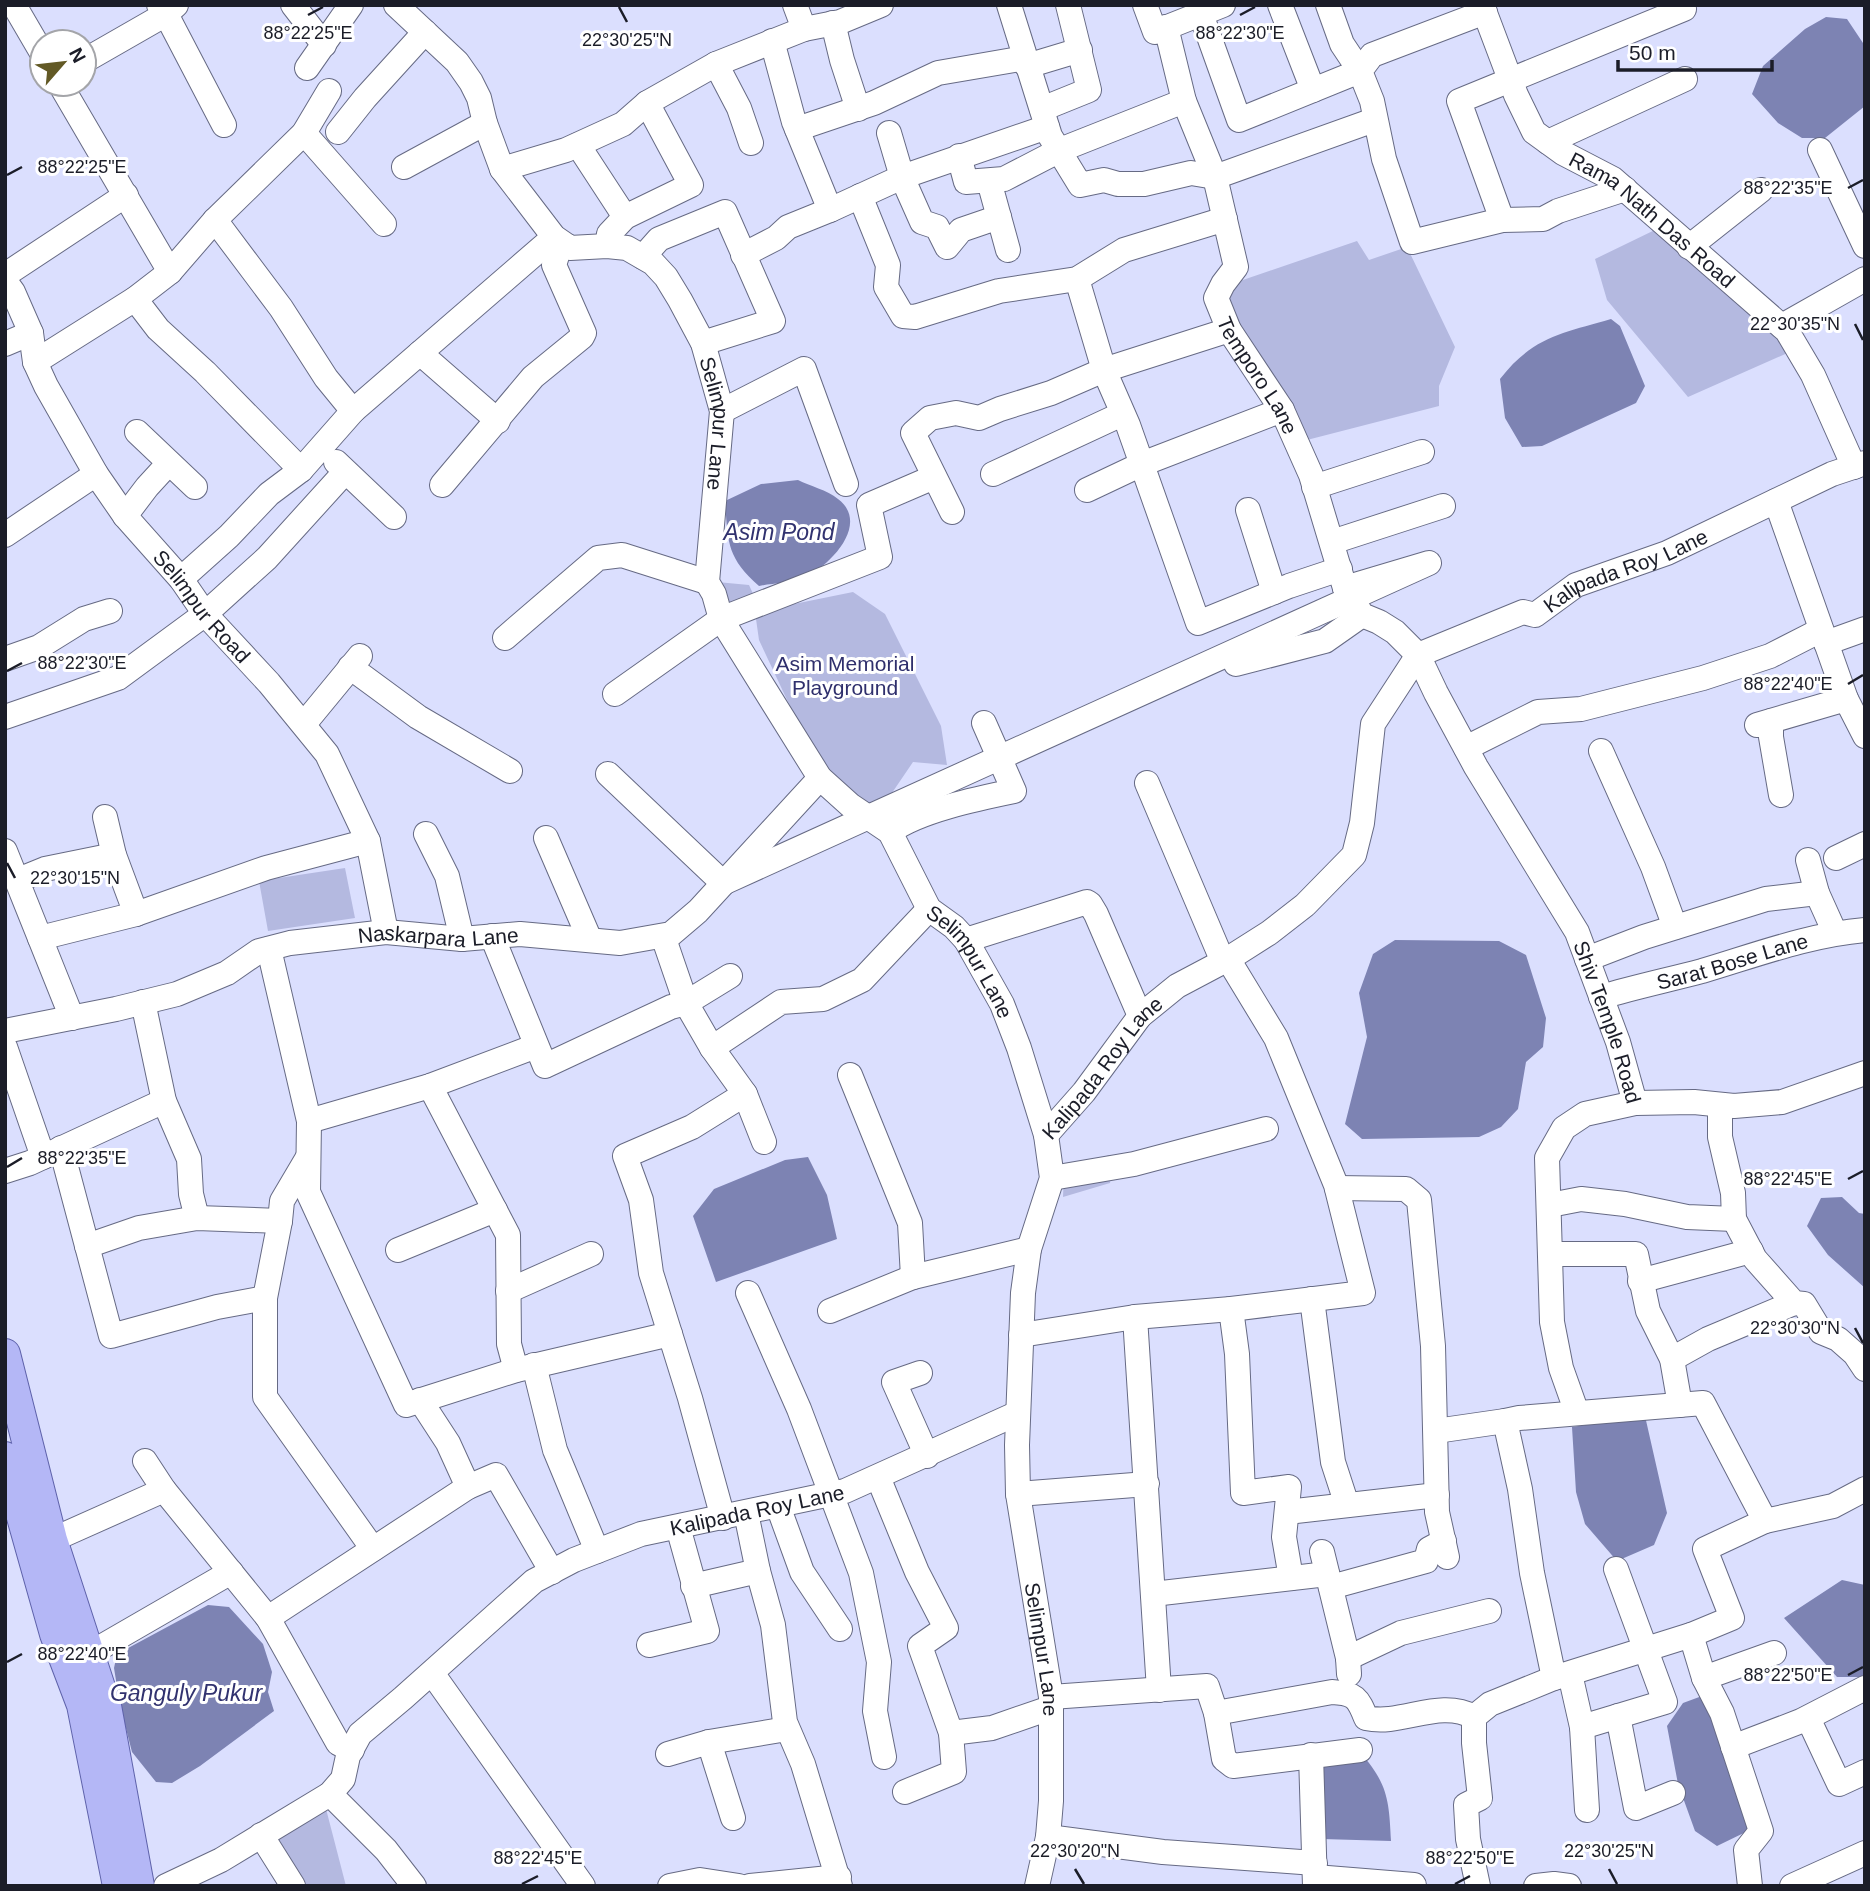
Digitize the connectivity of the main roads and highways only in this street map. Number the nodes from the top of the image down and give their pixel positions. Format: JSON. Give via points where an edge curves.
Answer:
{"nodes":[{"id":1,"x":5,"y":1354,"type":"edge"},
{"id":2,"x":5,"y":1457,"type":"edge"},
{"id":3,"x":118,"y":1886,"type":"edge"},
{"id":4,"x":139,"y":1886,"type":"edge"}],
"edges":[{"from":1,"to":4,"type":"main road","via":[[52,1540],[106,1706]]},
{"from":2,"to":3,"type":"main road","via":[[55,1634],[82,1705]]}]}
